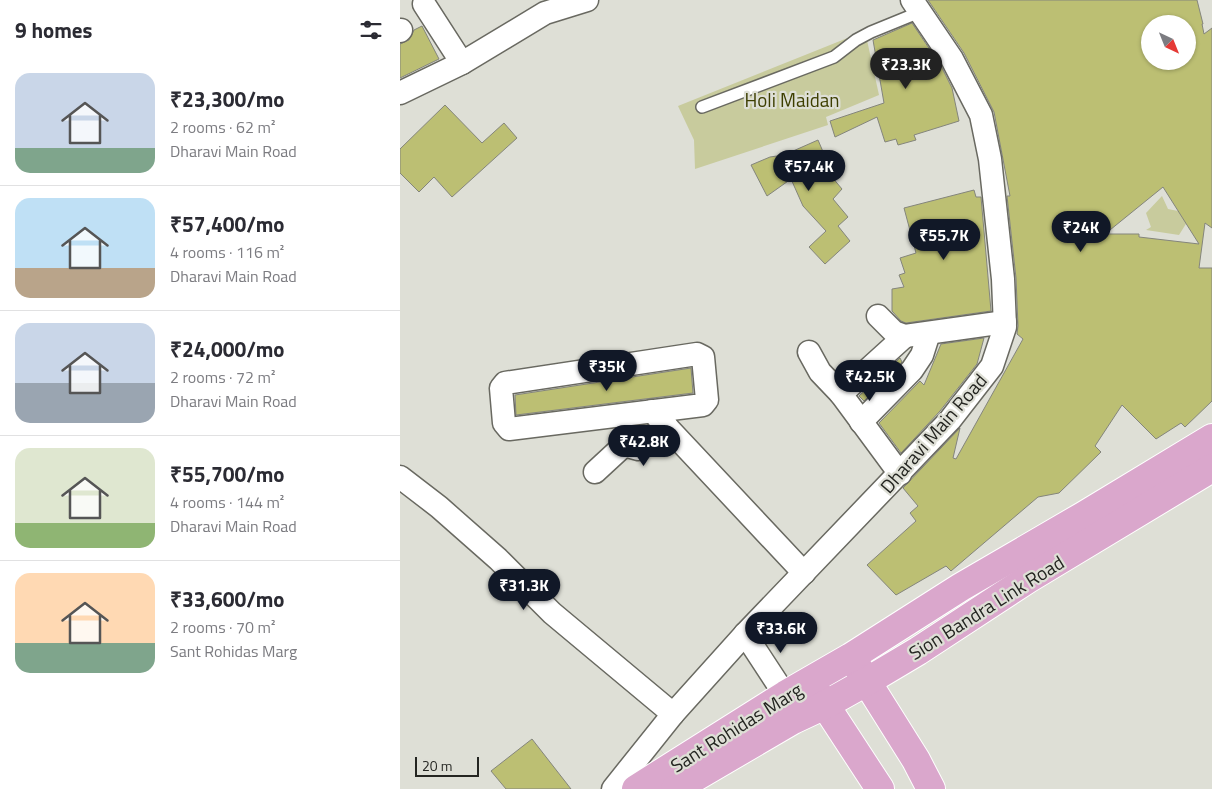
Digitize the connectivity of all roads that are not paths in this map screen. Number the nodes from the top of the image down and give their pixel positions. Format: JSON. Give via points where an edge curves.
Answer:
{"nodes":[{"id":1,"x":587,"y":0,"type":"edge"},
{"id":2,"x":424,"y":4,"type":"dead end"},
{"id":3,"x":916,"y":6,"type":"edge"},
{"id":4,"x":462,"y":63,"type":"junction"},
{"id":5,"x":400,"y":93,"type":"edge"},
{"id":6,"x":702,"y":107,"type":"dead end"},
{"id":7,"x":878,"y":316,"type":"dead end"},
{"id":8,"x":1005,"y":322,"type":"junction"},
{"id":9,"x":930,"y":332,"type":"junction"},
{"id":10,"x":905,"y":336,"type":"junction"},
{"id":11,"x":809,"y":352,"type":"dead end"},
{"id":12,"x":841,"y":394,"type":"junction"},
{"id":13,"x":659,"y":418,"type":"junction"},
{"id":14,"x":861,"y":422,"type":"junction"},
{"id":15,"x":1212,"y":438,"type":"edge"},
{"id":16,"x":1212,"y":468,"type":"edge"},
{"id":17,"x":595,"y":472,"type":"dead end"},
{"id":18,"x":900,"y":474,"type":"junction"},
{"id":19,"x":400,"y":477,"type":"edge"},
{"id":20,"x":804,"y":573,"type":"junction"},
{"id":21,"x":745,"y":634,"type":"junction"},
{"id":22,"x":851,"y":657,"type":"junction"},
{"id":23,"x":811,"y":681,"type":"junction"},
{"id":24,"x":866,"y":682,"type":"junction"},
{"id":25,"x":785,"y":695,"type":"junction"},
{"id":26,"x":825,"y":705,"type":"junction"},
{"id":27,"x":673,"y":714,"type":"junction"},
{"id":28,"x":613,"y":789,"type":"edge"},
{"id":29,"x":636,"y":789,"type":"edge"},
{"id":30,"x":675,"y":789,"type":"edge"},
{"id":31,"x":880,"y":789,"type":"edge"},
{"id":32,"x":931,"y":789,"type":"edge"}],
"edges":[{"from":1,"to":4,"type":"street","via":[[546,13]]},
{"from":2,"to":4,"type":"street"},
{"from":3,"to":6,"type":"lane","via":[[856,40],[834,57]]},
{"from":3,"to":8,"type":"street","name":"Dharavi Main Road","via":[[952,59],[981,116],[990,160]]},
{"from":4,"to":5,"type":"street"},
{"from":7,"to":10,"type":"street","via":[[894,332]]},
{"from":8,"to":9,"type":"street"},
{"from":8,"to":18,"type":"street","name":"Dharavi Main Road","via":[[992,366],[950,420]]},
{"from":9,"to":10,"type":"street"},
{"from":9,"to":14,"type":"street","via":[[912,370]]},
{"from":10,"to":12,"type":"street"},
{"from":11,"to":12,"type":"street","via":[[820,372]]},
{"from":12,"to":14,"type":"street"},
{"from":13,"to":13,"type":"street","via":[[509,428],[504,423],[501,386],[702,355],[706,402]]},
{"from":13,"to":17,"type":"street","via":[[638,449],[621,448]]},
{"from":13,"to":20,"type":"street"},
{"from":14,"to":18,"type":"street"},
{"from":15,"to":22,"type":"main road","name":"Sion Bandra Link Road","via":[[961,587]]},
{"from":16,"to":24,"type":"main road","name":"Sion Bandra Link Road"},
{"from":18,"to":20,"type":"street","name":"Dharavi Main Road"},
{"from":19,"to":27,"type":"street","via":[[498,559],[552,613]]},
{"from":20,"to":21,"type":"street","name":"Dharavi Main Road"},
{"from":21,"to":25,"type":"street"},
{"from":21,"to":27,"type":"street","name":"Dharavi Main Road"},
{"from":22,"to":23,"type":"main road","name":"Sion Bandra Link Road"},
{"from":22,"to":24,"type":"main road"},
{"from":23,"to":25,"type":"main road","name":"Sant Rohidas Marg"},
{"from":23,"to":26,"type":"main road"},
{"from":24,"to":26,"type":"main road","name":"Sion Bandra Link Road"},
{"from":24,"to":32,"type":"main road"},
{"from":25,"to":29,"type":"main road","name":"Sant Rohidas Marg"},
{"from":26,"to":30,"type":"main road","name":"Sant Rohidas Marg","via":[[793,720]]},
{"from":26,"to":31,"type":"main road"},
{"from":27,"to":28,"type":"street","name":"Dharavi Main Road"}]}
